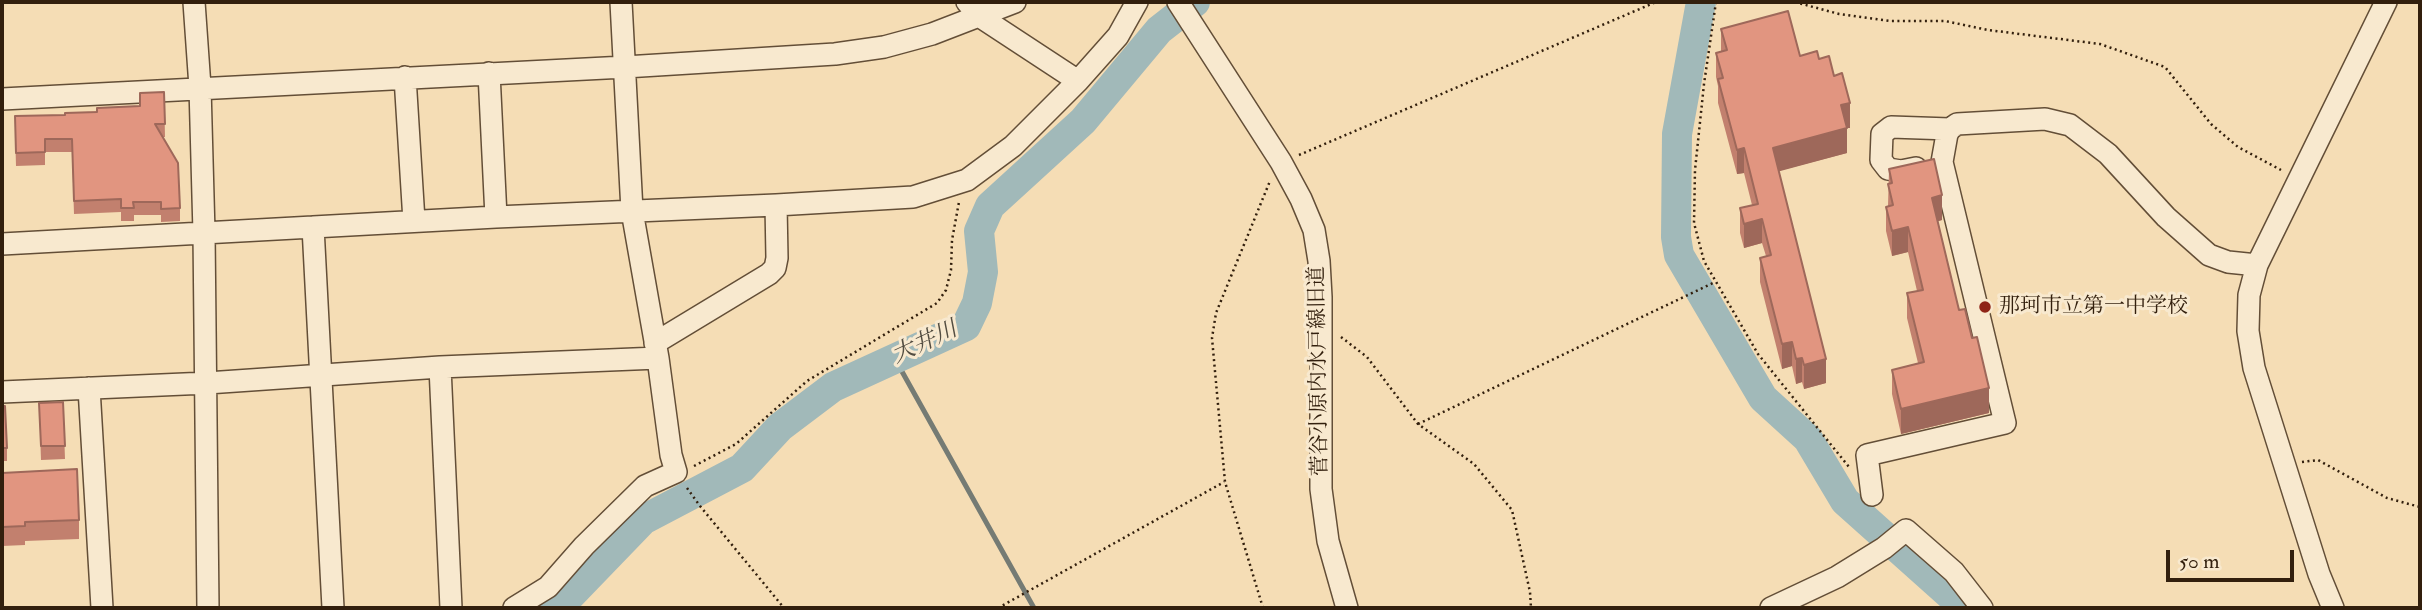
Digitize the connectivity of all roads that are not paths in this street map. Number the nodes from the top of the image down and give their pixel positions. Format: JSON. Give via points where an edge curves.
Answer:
{"nodes":[{"id":1,"x":194,"y":2,"type":"edge"},
{"id":2,"x":621,"y":2,"type":"edge"},
{"id":3,"x":1015,"y":2,"type":"edge"},
{"id":4,"x":1138,"y":2,"type":"edge"},
{"id":5,"x":1178,"y":2,"type":"edge"},
{"id":6,"x":2386,"y":2,"type":"edge"},
{"id":7,"x":973,"y":9,"type":"edge"},
{"id":8,"x":625,"y":67,"type":"junction"},
{"id":9,"x":489,"y":73,"type":"junction"},
{"id":10,"x":405,"y":77,"type":"junction"},
{"id":11,"x":1078,"y":81,"type":"junction"},
{"id":12,"x":200,"y":88,"type":"junction"},
{"id":13,"x":2,"y":99,"type":"edge"},
{"id":14,"x":1950,"y":129,"type":"junction"},
{"id":15,"x":1942,"y":162,"type":"junction"},
{"id":16,"x":776,"y":205,"type":"junction"},
{"id":17,"x":632,"y":211,"type":"junction"},
{"id":18,"x":496,"y":217,"type":"junction"},
{"id":19,"x":414,"y":222,"type":"junction"},
{"id":20,"x":313,"y":227,"type":"junction"},
{"id":21,"x":204,"y":233,"type":"junction"},
{"id":22,"x":2,"y":244,"type":"edge"},
{"id":23,"x":2256,"y":265,"type":"junction"},
{"id":24,"x":656,"y":351,"type":"junction"},
{"id":25,"x":440,"y":367,"type":"junction"},
{"id":26,"x":322,"y":375,"type":"junction"},
{"id":27,"x":207,"y":383,"type":"junction"},
{"id":28,"x":89,"y":388,"type":"junction"},
{"id":29,"x":2,"y":393,"type":"edge"},
{"id":30,"x":1872,"y":495,"type":"road end"},
{"id":31,"x":102,"y":608,"type":"edge"},
{"id":32,"x":208,"y":608,"type":"edge"},
{"id":33,"x":333,"y":608,"type":"edge"},
{"id":34,"x":451,"y":608,"type":"edge"},
{"id":35,"x":514,"y":608,"type":"edge"},
{"id":36,"x":1347,"y":608,"type":"edge"},
{"id":37,"x":1771,"y":608,"type":"edge"},
{"id":38,"x":1982,"y":608,"type":"edge"},
{"id":39,"x":2333,"y":608,"type":"edge"}],
"edges":[{"from":1,"to":12,"type":"street"},
{"from":2,"to":8,"type":"street"},
{"from":3,"to":7,"type":"street"},
{"from":4,"to":11,"type":"street","via":[[1118,36]]},
{"from":5,"to":36,"type":"street","name":"菅谷小原内水戸線旧道","via":[[1281,162],[1314,230],[1320,261],[1321,489],[1328,541]]},
{"from":6,"to":23,"type":"street"},
{"from":7,"to":8,"type":"street","via":[[932,34],[884,47]]},
{"from":7,"to":11,"type":"street"},
{"from":8,"to":9,"type":"street"},
{"from":8,"to":17,"type":"street"},
{"from":9,"to":10,"type":"street"},
{"from":9,"to":18,"type":"street"},
{"from":10,"to":12,"type":"street"},
{"from":10,"to":19,"type":"street"},
{"from":11,"to":16,"type":"street","via":[[1013,146],[967,180],[913,197]]},
{"from":12,"to":13,"type":"street"},
{"from":12,"to":21,"type":"street"},
{"from":14,"to":15,"type":"street"},
{"from":14,"to":15,"type":"street","via":[[1891,127],[1882,134],[1881,160],[1888,169],[1902,171]]},
{"from":14,"to":23,"type":"street","via":[[1957,124],[2045,119],[2070,125],[2108,154],[2166,217],[2209,255]]},
{"from":15,"to":30,"type":"street","via":[[2005,423],[1867,455]]},
{"from":16,"to":17,"type":"street"},
{"from":16,"to":24,"type":"street","via":[[775,268]]},
{"from":17,"to":18,"type":"street"},
{"from":17,"to":24,"type":"street"},
{"from":18,"to":19,"type":"street"},
{"from":19,"to":20,"type":"street"},
{"from":20,"to":21,"type":"street"},
{"from":20,"to":26,"type":"street"},
{"from":21,"to":22,"type":"street"},
{"from":21,"to":27,"type":"street"},
{"from":23,"to":39,"type":"street","via":[[2248,331],[2254,368]]},
{"from":24,"to":25,"type":"street"},
{"from":24,"to":35,"type":"street","via":[[671,455],[680,477],[645,486],[548,587]]},
{"from":25,"to":26,"type":"street"},
{"from":25,"to":34,"type":"street"},
{"from":26,"to":27,"type":"street"},
{"from":26,"to":33,"type":"street"},
{"from":27,"to":28,"type":"street"},
{"from":27,"to":32,"type":"street"},
{"from":28,"to":29,"type":"street"},
{"from":28,"to":31,"type":"street"},
{"from":37,"to":38,"type":"street","via":[[1837,577],[1906,530],[1954,572]]}]}
